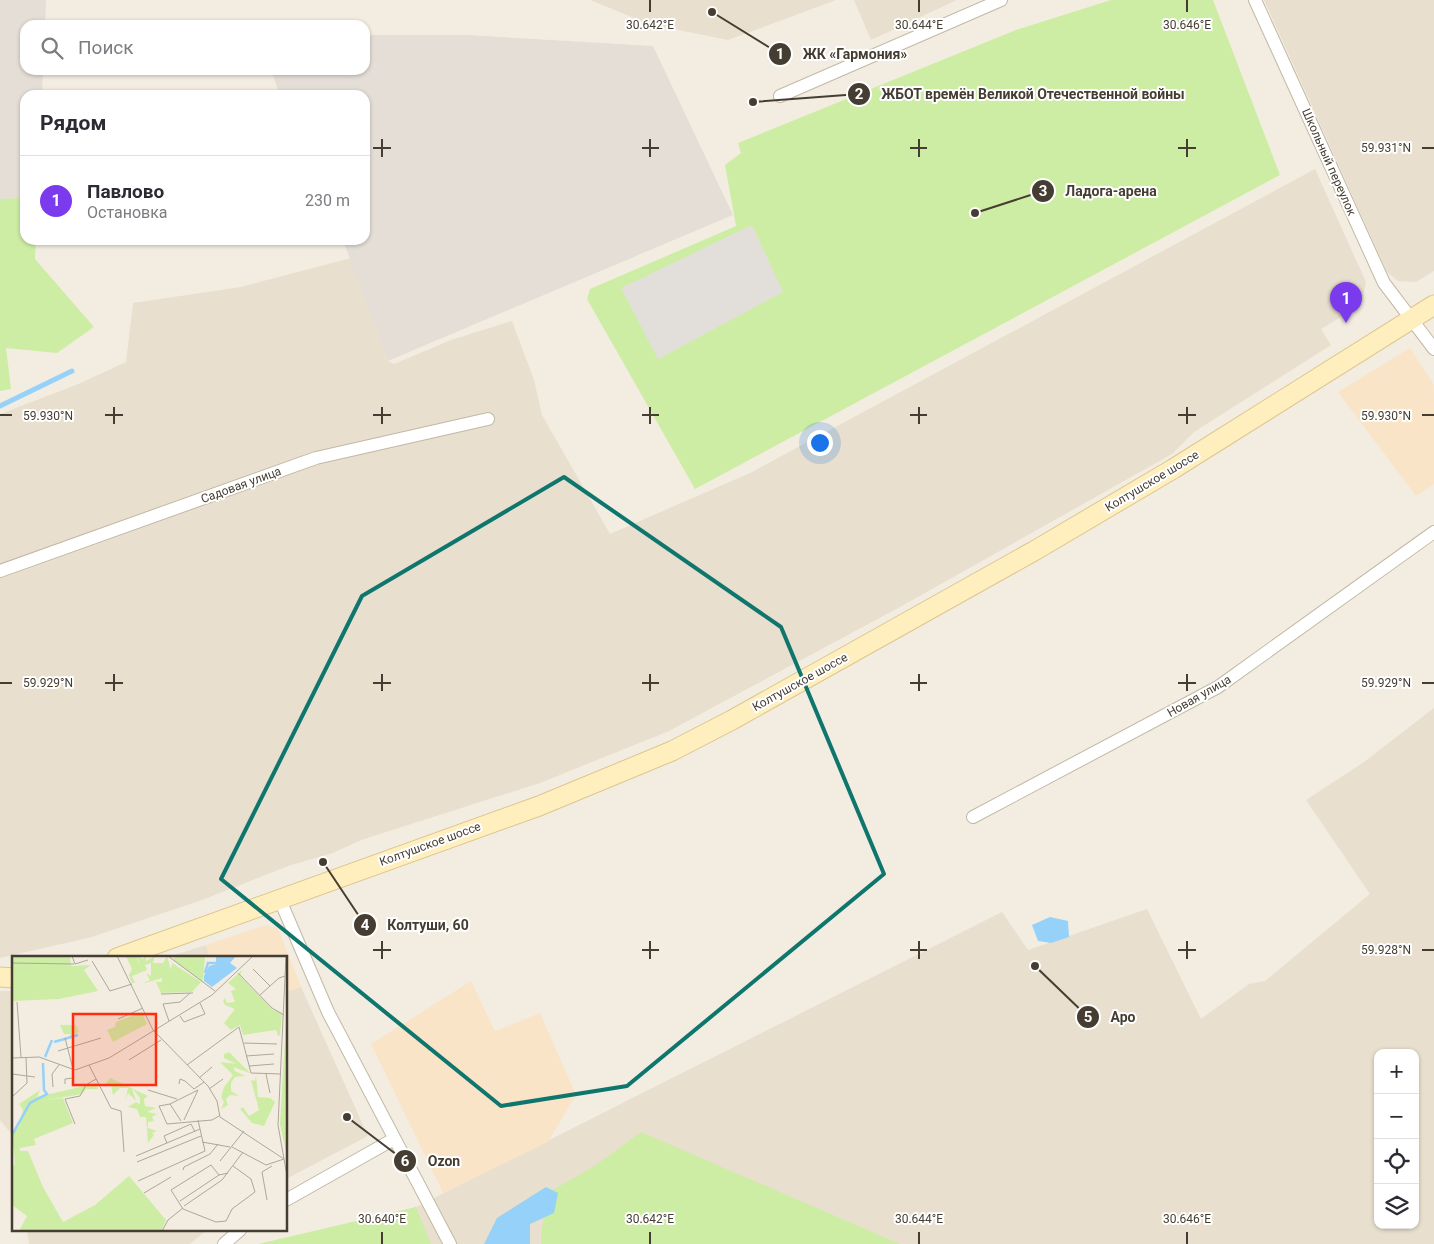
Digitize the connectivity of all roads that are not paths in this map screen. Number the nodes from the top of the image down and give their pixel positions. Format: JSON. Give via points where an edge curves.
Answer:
{"nodes":[{"id":1,"x":1001,"y":0,"type":"edge"},
{"id":2,"x":1255,"y":0,"type":"edge"},
{"id":3,"x":780,"y":96,"type":"dead end"},
{"id":4,"x":1434,"y":305,"type":"edge"},
{"id":5,"x":1410,"y":320,"type":"junction"},
{"id":6,"x":1434,"y":348,"type":"edge"},
{"id":7,"x":488,"y":419,"type":"dead end"},
{"id":8,"x":1434,"y":532,"type":"edge"},
{"id":9,"x":0,"y":571,"type":"edge"},
{"id":10,"x":973,"y":817,"type":"dead end"},
{"id":11,"x":280,"y":900,"type":"junction"},
{"id":12,"x":123,"y":956,"type":"edge"},
{"id":13,"x":394,"y":1139,"type":"junction"},
{"id":14,"x":288,"y":1199,"type":"edge"},
{"id":15,"x":238,"y":1232,"type":"edge"},
{"id":16,"x":224,"y":1244,"type":"edge"},
{"id":17,"x":450,"y":1244,"type":"edge"}],
"edges":[{"from":1,"to":3,"type":"street"},
{"from":2,"to":5,"type":"street","name":"Школьный переулок","via":[[1384,283]]},
{"from":4,"to":5,"type":"main road","name":"Колтушское шоссе"},
{"from":5,"to":6,"type":"street","name":"Школьный переулок"},
{"from":5,"to":11,"type":"main road","name":"Колтушское шоссе","via":[[1173,469],[1034,551],[681,746],[539,806]]},
{"from":7,"to":9,"type":"street","name":"Садовая улица","via":[[316,458]]},
{"from":8,"to":10,"type":"street","name":"Новая улица","via":[[1218,687]]},
{"from":11,"to":12,"type":"main road","name":"Колтушское шоссе"},
{"from":11,"to":13,"type":"street","via":[[328,1012]]},
{"from":13,"to":14,"type":"street"},
{"from":13,"to":17,"type":"street"},
{"from":15,"to":16,"type":"street"}]}
